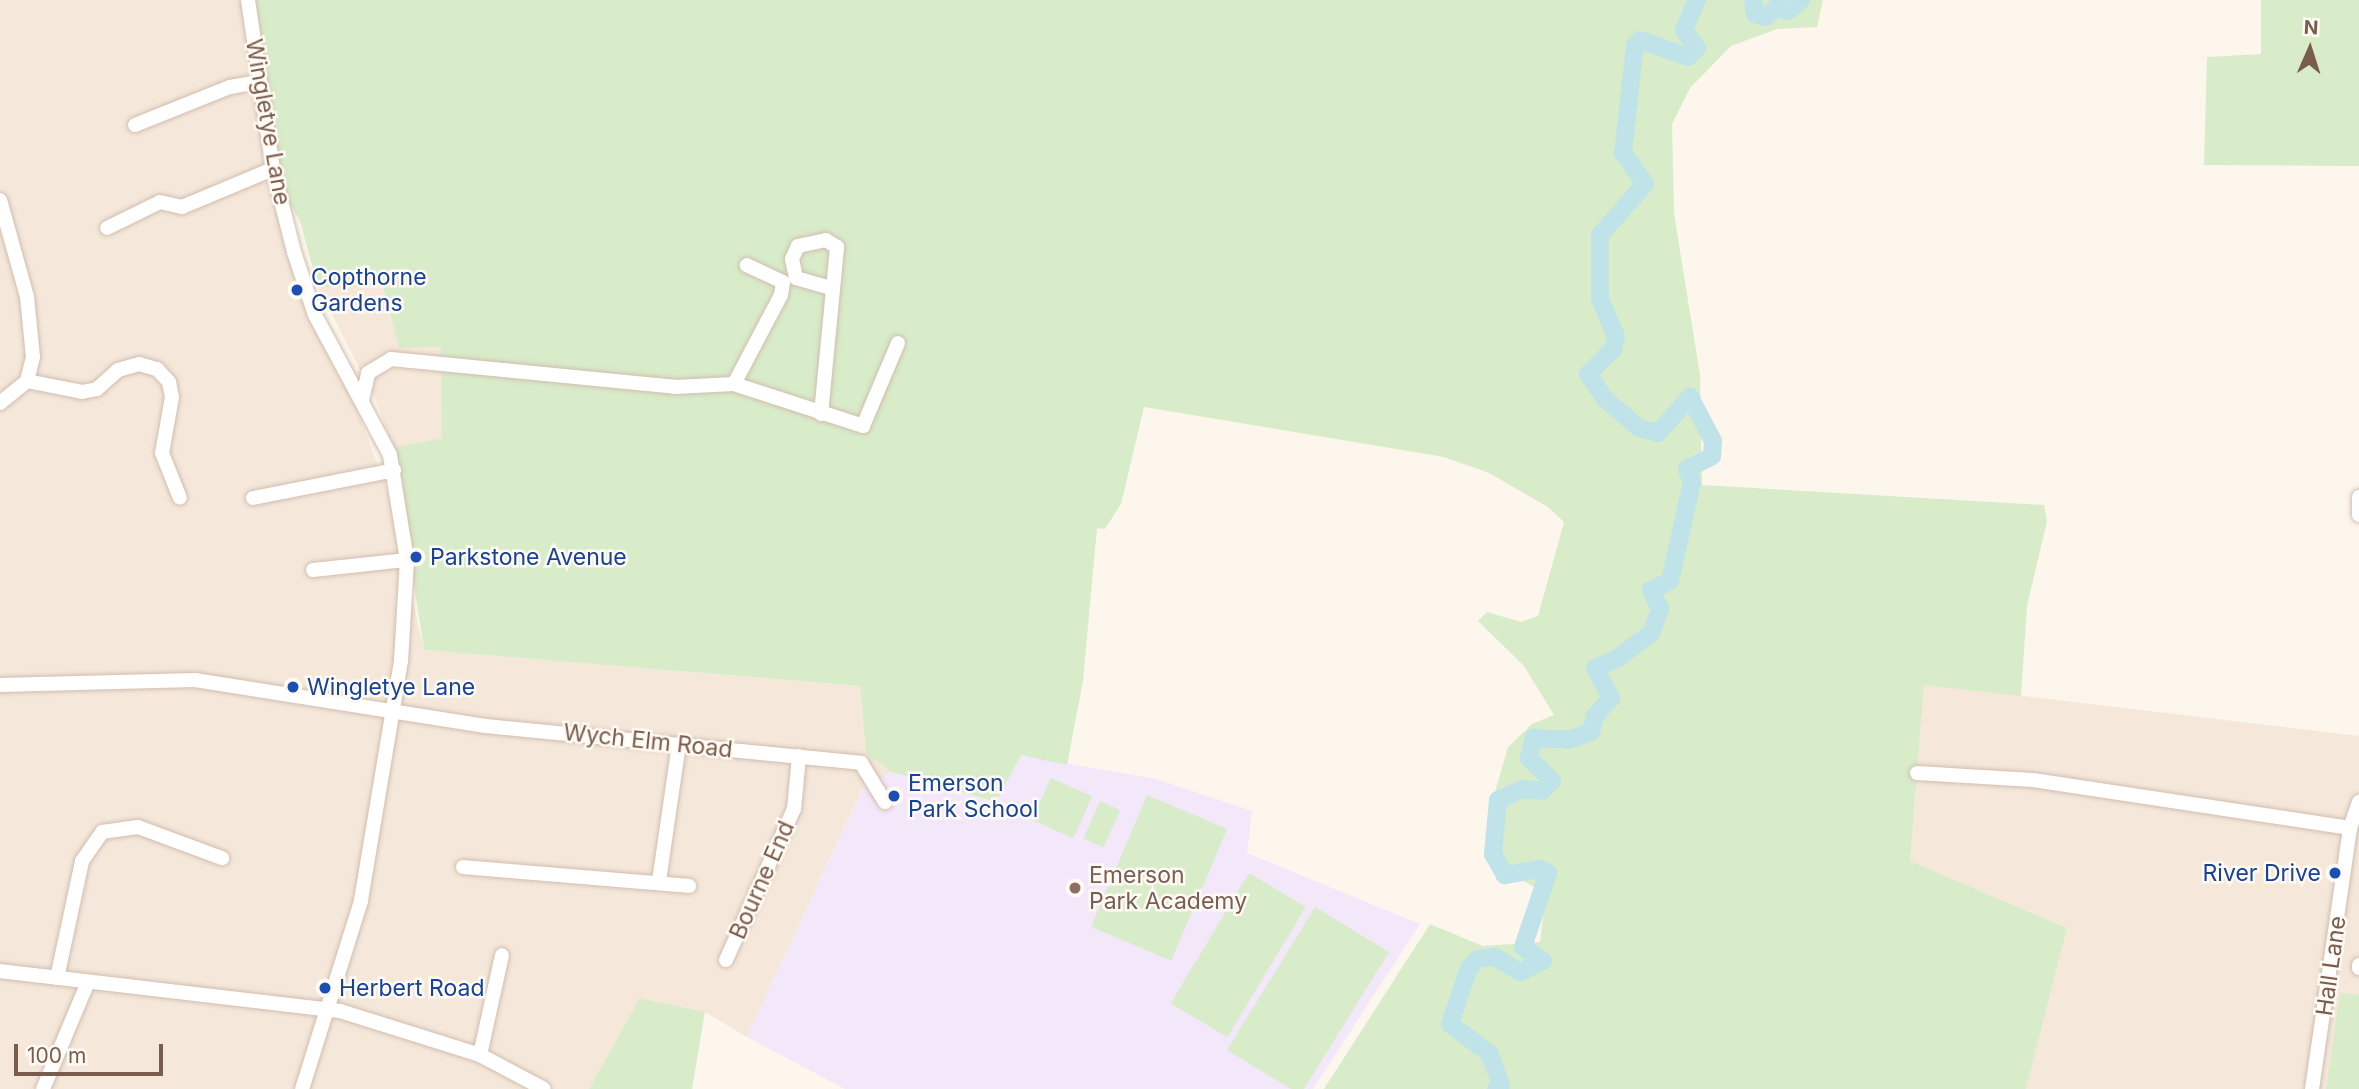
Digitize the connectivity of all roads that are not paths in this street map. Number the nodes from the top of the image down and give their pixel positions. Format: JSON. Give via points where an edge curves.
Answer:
{"nodes":[{"id":1,"x":248,"y":0,"type":"edge"},
{"id":2,"x":259,"y":82,"type":"junction"},
{"id":3,"x":135,"y":125,"type":"dead end"},
{"id":4,"x":274,"y":169,"type":"junction"},
{"id":5,"x":0,"y":200,"type":"edge"},
{"id":6,"x":107,"y":228,"type":"dead end"},
{"id":7,"x":747,"y":265,"type":"dead end"},
{"id":8,"x":831,"y":288,"type":"dead end"},
{"id":9,"x":898,"y":343,"type":"dead end"},
{"id":10,"x":343,"y":365,"type":"junction"},
{"id":11,"x":368,"y":373,"type":"junction"},
{"id":12,"x":27,"y":381,"type":"junction"},
{"id":13,"x":734,"y":384,"type":"junction"},
{"id":14,"x":362,"y":401,"type":"junction"},
{"id":15,"x":0,"y":403,"type":"edge"},
{"id":16,"x":821,"y":414,"type":"junction"},
{"id":17,"x":394,"y":470,"type":"junction"},
{"id":18,"x":2359,"y":497,"type":"edge"},
{"id":19,"x":180,"y":498,"type":"dead end"},
{"id":20,"x":253,"y":498,"type":"dead end"},
{"id":21,"x":2359,"y":515,"type":"edge"},
{"id":22,"x":407,"y":560,"type":"junction"},
{"id":23,"x":313,"y":570,"type":"dead end"},
{"id":24,"x":0,"y":685,"type":"edge"},
{"id":25,"x":390,"y":713,"type":"junction"},
{"id":26,"x":679,"y":744,"type":"junction"},
{"id":27,"x":799,"y":757,"type":"junction"},
{"id":28,"x":1917,"y":773,"type":"dead end"},
{"id":29,"x":885,"y":802,"type":"dead end"},
{"id":30,"x":2359,"y":802,"type":"edge"},
{"id":31,"x":2350,"y":828,"type":"junction"},
{"id":32,"x":222,"y":858,"type":"dead end"},
{"id":33,"x":463,"y":867,"type":"dead end"},
{"id":34,"x":659,"y":881,"type":"junction"},
{"id":35,"x":689,"y":886,"type":"dead end"},
{"id":36,"x":502,"y":955,"type":"dead end"},
{"id":37,"x":726,"y":960,"type":"dead end"},
{"id":38,"x":0,"y":971,"type":"edge"},
{"id":39,"x":57,"y":978,"type":"junction"},
{"id":40,"x":88,"y":982,"type":"junction"},
{"id":41,"x":328,"y":1011,"type":"junction"},
{"id":42,"x":480,"y":1055,"type":"junction"},
{"id":43,"x":517,"y":1082,"type":"edge"},
{"id":44,"x":43,"y":1089,"type":"edge"},
{"id":45,"x":303,"y":1089,"type":"edge"},
{"id":46,"x":544,"y":1089,"type":"edge"},
{"id":47,"x":2312,"y":1089,"type":"edge"}],
"edges":[{"from":1,"to":2,"type":"street","name":"Wingletye Lane"},
{"from":2,"to":3,"type":"street","via":[[230,86]]},
{"from":2,"to":4,"type":"street","name":"Wingletye Lane"},
{"from":4,"to":6,"type":"street","via":[[182,207],[160,202]]},
{"from":4,"to":10,"type":"street","name":"Wingletye Lane","via":[[315,314]]},
{"from":5,"to":12,"type":"street","via":[[27,297],[33,357]]},
{"from":7,"to":13,"type":"street","via":[[783,282],[781,295]]},
{"from":8,"to":16,"type":"street"},
{"from":9,"to":16,"type":"street","via":[[868,423]]},
{"from":10,"to":11,"type":"street"},
{"from":10,"to":14,"type":"street","name":"Wingletye Lane"},
{"from":11,"to":13,"type":"street","via":[[391,359],[675,387]]},
{"from":11,"to":14,"type":"street"},
{"from":12,"to":15,"type":"street"},
{"from":12,"to":19,"type":"street","via":[[82,392],[97,389],[118,370],[139,364],[157,369],[169,382],[172,397],[162,453]]},
{"from":13,"to":16,"type":"street"},
{"from":14,"to":17,"type":"street","name":"Wingletye Lane"},
{"from":17,"to":20,"type":"street"},
{"from":17,"to":22,"type":"street","name":"Wingletye Lane"},
{"from":18,"to":21,"type":"street"},
{"from":22,"to":23,"type":"street"},
{"from":22,"to":25,"type":"street","name":"Wingletye Lane","via":[[401,661]]},
{"from":24,"to":25,"type":"street","via":[[195,680]]},
{"from":25,"to":26,"type":"street","name":"Wych Elm Road"},
{"from":25,"to":41,"type":"street","name":"Wingletye Lane","via":[[361,901]]},
{"from":26,"to":27,"type":"street","name":"Wych Elm Road"},
{"from":26,"to":34,"type":"street"},
{"from":27,"to":29,"type":"street","name":"Wych Elm Road","via":[[861,763]]},
{"from":27,"to":37,"type":"street","name":"Bourne End","via":[[794,809]]},
{"from":28,"to":31,"type":"street","via":[[2033,780]]},
{"from":30,"to":31,"type":"street","name":"Hall Lane"},
{"from":31,"to":47,"type":"street","name":"Hall Lane"},
{"from":32,"to":39,"type":"street","via":[[138,827],[102,832],[82,861]]},
{"from":33,"to":34,"type":"street"},
{"from":34,"to":35,"type":"street"},
{"from":36,"to":42,"type":"street"},
{"from":38,"to":39,"type":"street"},
{"from":39,"to":40,"type":"street"},
{"from":40,"to":41,"type":"street"},
{"from":40,"to":44,"type":"street"},
{"from":41,"to":42,"type":"street"},
{"from":41,"to":45,"type":"street","name":"Wingletye Lane"},
{"from":42,"to":43,"type":"street"},
{"from":43,"to":46,"type":"street"}]}
